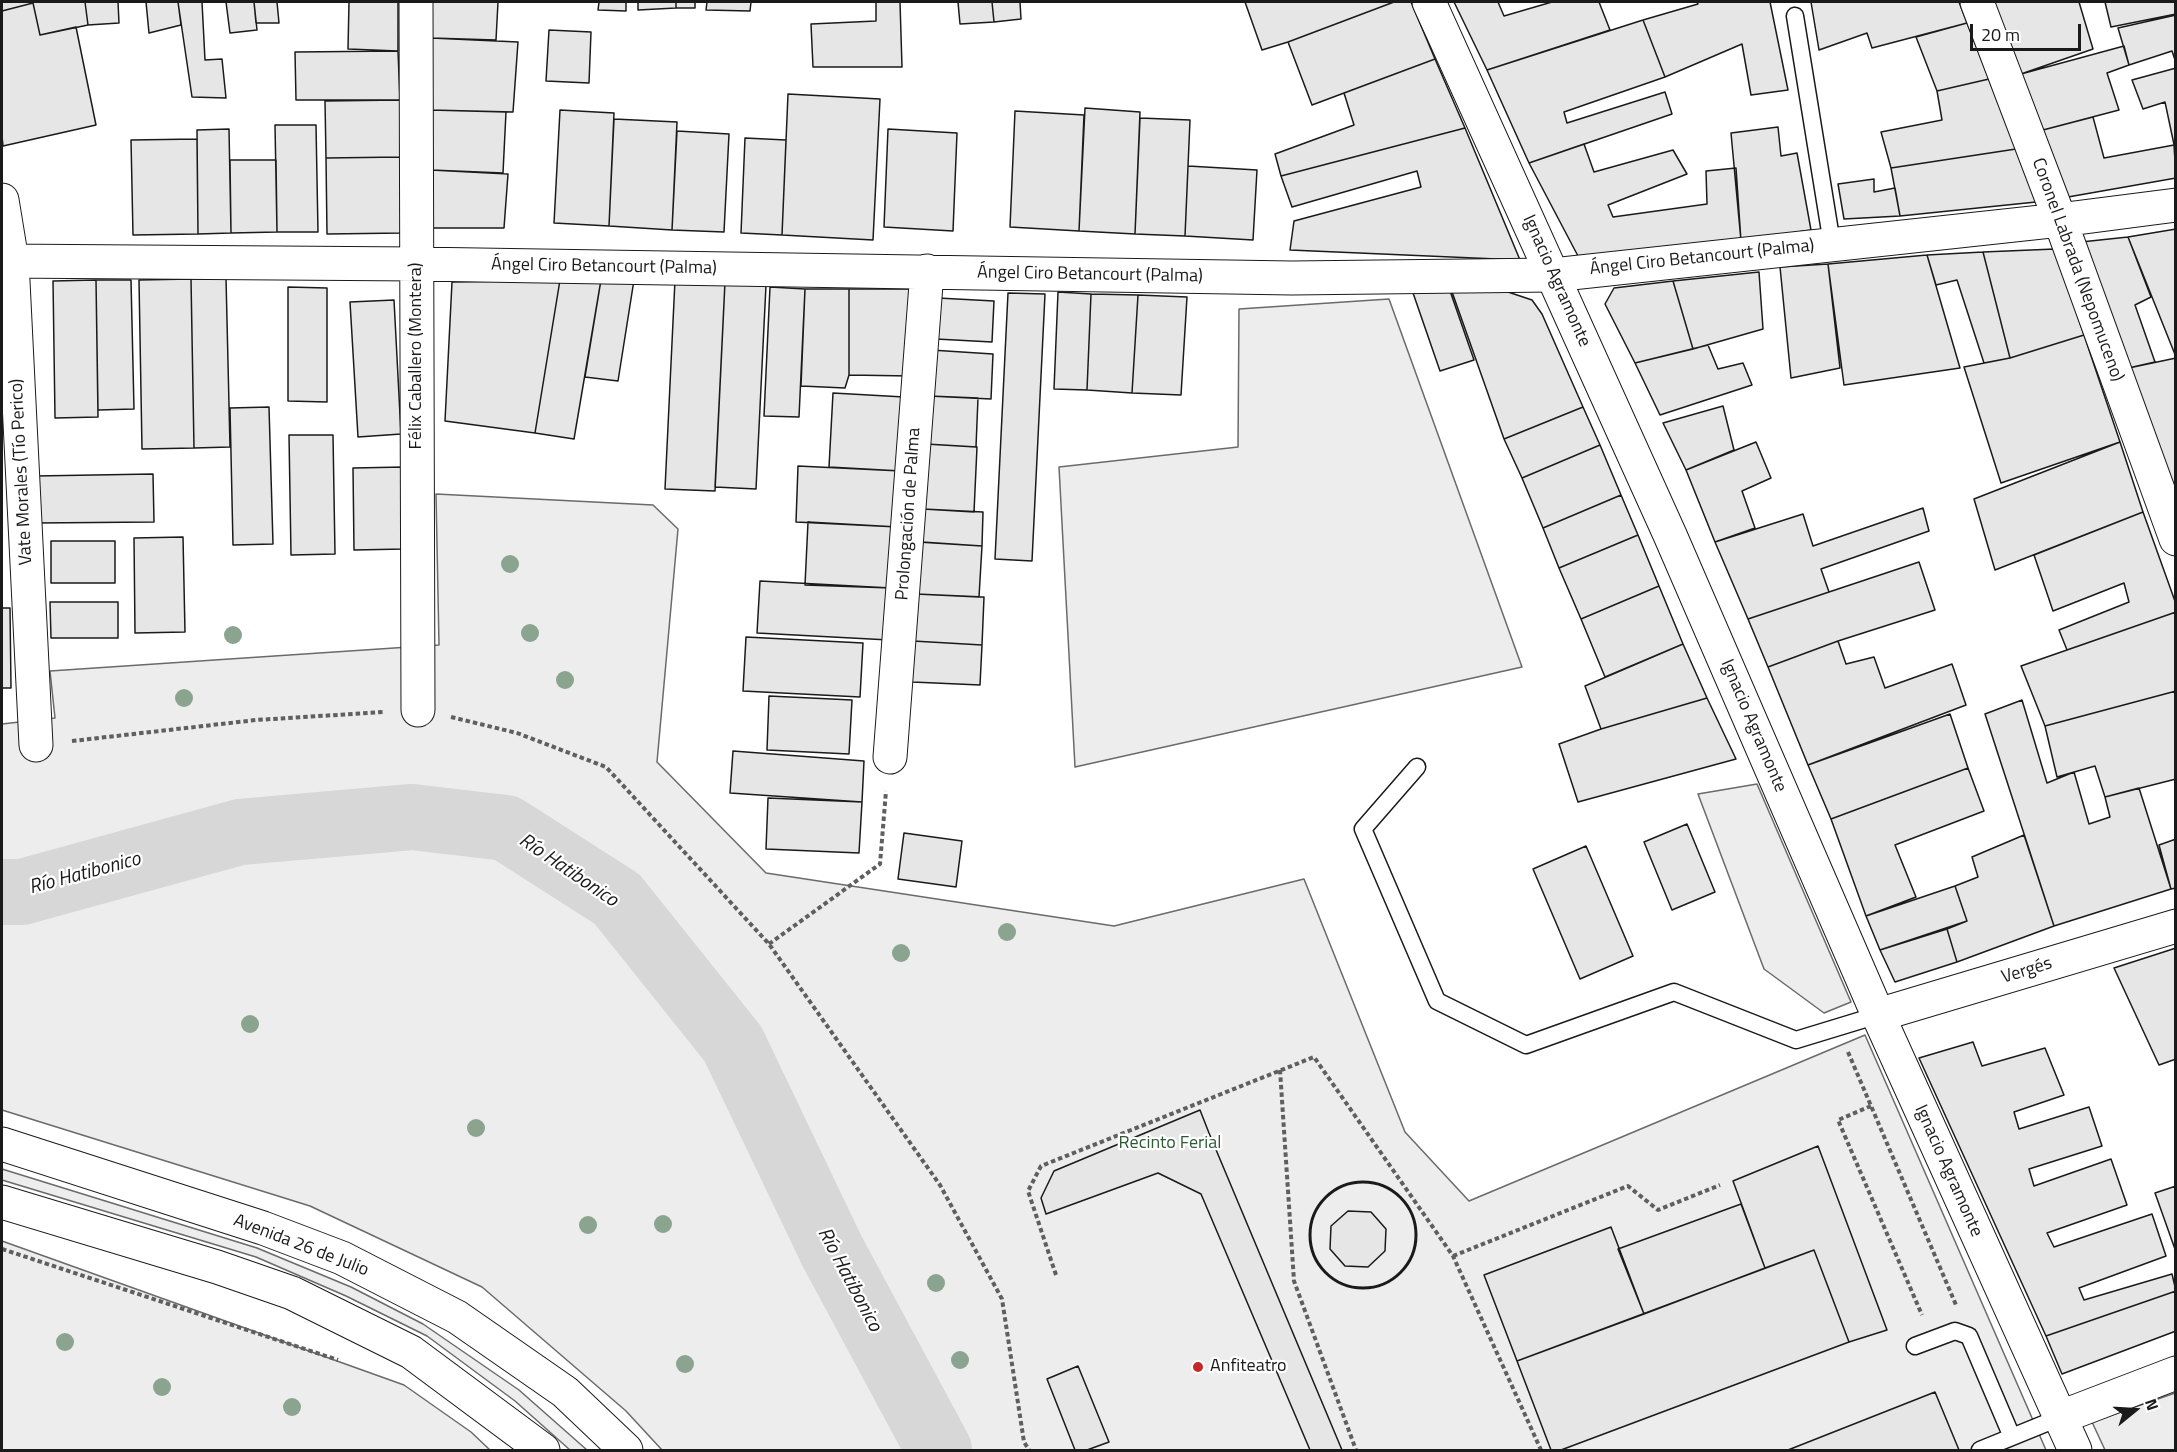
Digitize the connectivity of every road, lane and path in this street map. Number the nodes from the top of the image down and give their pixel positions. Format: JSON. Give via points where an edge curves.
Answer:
{"nodes":[{"id":1,"x":416,"y":2,"type":"edge"},
{"id":2,"x":1429,"y":2,"type":"edge"},
{"id":3,"x":1977,"y":2,"type":"edge"},
{"id":4,"x":1795,"y":16,"type":"dead end"},
{"id":5,"x":2,"y":200,"type":"edge"},
{"id":6,"x":2175,"y":205,"type":"edge"},
{"id":7,"x":2060,"y":220,"type":"junction"},
{"id":8,"x":1832,"y":244,"type":"junction"},
{"id":9,"x":7,"y":261,"type":"edge"},
{"id":10,"x":417,"y":264,"type":"junction"},
{"id":11,"x":927,"y":272,"type":"junction"},
{"id":12,"x":1553,"y":274,"type":"junction"},
{"id":13,"x":2175,"y":539,"type":"edge"},
{"id":14,"x":418,"y":710,"type":"junction"},
{"id":15,"x":36,"y":745,"type":"joint"},
{"id":16,"x":890,"y":758,"type":"joint"},
{"id":17,"x":1417,"y":767,"type":"dead end"},
{"id":18,"x":2175,"y":927,"type":"edge"},
{"id":19,"x":769,"y":944,"type":"junction"},
{"id":20,"x":1878,"y":1015,"type":"junction"},
{"id":21,"x":1837,"y":1027,"type":"junction"},
{"id":22,"x":1280,"y":1070,"type":"junction"},
{"id":23,"x":1871,"y":1106,"type":"junction"},
{"id":24,"x":2,"y":1144,"type":"edge"},
{"id":25,"x":1720,"y":1185,"type":"dead end"},
{"id":26,"x":2,"y":1202,"type":"edge"},
{"id":27,"x":2,"y":1249,"type":"edge"},
{"id":28,"x":1453,"y":1256,"type":"junction"},
{"id":29,"x":1056,"y":1275,"type":"dead end"},
{"id":30,"x":1923,"y":1318,"type":"dead end"},
{"id":31,"x":1969,"y":1335,"type":"junction"},
{"id":32,"x":1915,"y":1346,"type":"dead end"},
{"id":33,"x":338,"y":1360,"type":"dead end"},
{"id":34,"x":2175,"y":1373,"type":"edge"},
{"id":35,"x":2061,"y":1417,"type":"junction"},
{"id":36,"x":2012,"y":1437,"type":"junction"},
{"id":37,"x":543,"y":1450,"type":"edge"},
{"id":38,"x":626,"y":1450,"type":"edge"},
{"id":39,"x":1029,"y":1450,"type":"edge"},
{"id":40,"x":1356,"y":1450,"type":"edge"},
{"id":41,"x":1541,"y":1450,"type":"edge"},
{"id":42,"x":1980,"y":1450,"type":"edge"},
{"id":43,"x":2075,"y":1450,"type":"edge"}],
"edges":[{"from":1,"to":10,"type":"street","name":"Félix Caballero (Montera)"},
{"from":2,"to":12,"type":"street","name":"Ignacio Agramonte"},
{"from":3,"to":7,"type":"street","name":"Coronel Labrada (Nepomuceno)"},
{"from":4,"to":8,"type":"lane"},
{"from":5,"to":9,"type":"street","name":"Vate Morales (Tío Perico)"},
{"from":6,"to":7,"type":"street","name":"Ángel Ciro Betancourt (Palma)"},
{"from":7,"to":8,"type":"street","name":"Ángel Ciro Betancourt (Palma)"},
{"from":7,"to":13,"type":"street","name":"Coronel Labrada (Nepomuceno)"},
{"from":8,"to":12,"type":"street","name":"Ángel Ciro Betancourt (Palma)"},
{"from":9,"to":10,"type":"street","name":"Ángel Ciro Betancourt (Palma)"},
{"from":9,"to":15,"type":"street","name":"Vate Morales (Tío Perico)"},
{"from":10,"to":11,"type":"street","name":"Ángel Ciro Betancourt (Palma)"},
{"from":10,"to":14,"type":"street","name":"Félix Caballero (Montera)"},
{"from":11,"to":12,"type":"street","name":"Ángel Ciro Betancourt (Palma)","via":[[1292,278]]},
{"from":11,"to":16,"type":"street","name":"Prolongación de Palma"},
{"from":12,"to":20,"type":"street","name":"Ignacio Agramonte"},
{"from":14,"to":15,"type":"path","via":[[256,720]]},
{"from":14,"to":19,"type":"path","via":[[518,733],[606,767]]},
{"from":16,"to":19,"type":"path","via":[[880,864]]},
{"from":17,"to":21,"type":"lane","via":[[1363,829],[1437,1001],[1526,1045],[1674,992],[1796,1040]]},
{"from":18,"to":20,"type":"street","name":"Vergés"},
{"from":19,"to":39,"type":"path","via":[[940,1185],[1002,1299],[1024,1442]]},
{"from":20,"to":21,"type":"lane"},
{"from":20,"to":35,"type":"street","name":"Ignacio Agramonte"},
{"from":21,"to":23,"type":"path"},
{"from":22,"to":28,"type":"path","via":[[1314,1057]]},
{"from":22,"to":29,"type":"path","via":[[1041,1166],[1028,1191]]},
{"from":22,"to":40,"type":"path","via":[[1294,1281]]},
{"from":23,"to":30,"type":"path","via":[[1838,1120]]},
{"from":23,"to":31,"type":"path"},
{"from":24,"to":38,"type":"street","name":"Avenida 26 de Julio","via":[[263,1228],[342,1258],[457,1317],[565,1392]]},
{"from":25,"to":28,"type":"path","via":[[1658,1210],[1628,1186]]},
{"from":26,"to":37,"type":"street","via":[[292,1293],[411,1352]]},
{"from":27,"to":33,"type":"path"},
{"from":28,"to":41,"type":"path"},
{"from":31,"to":32,"type":"lane","via":[[1954,1331]]},
{"from":31,"to":36,"type":"lane"},
{"from":34,"to":35,"type":"street"},
{"from":35,"to":36,"type":"lane"},
{"from":35,"to":43,"type":"street","name":"Ignacio Agramonte"},
{"from":36,"to":42,"type":"lane"}]}
